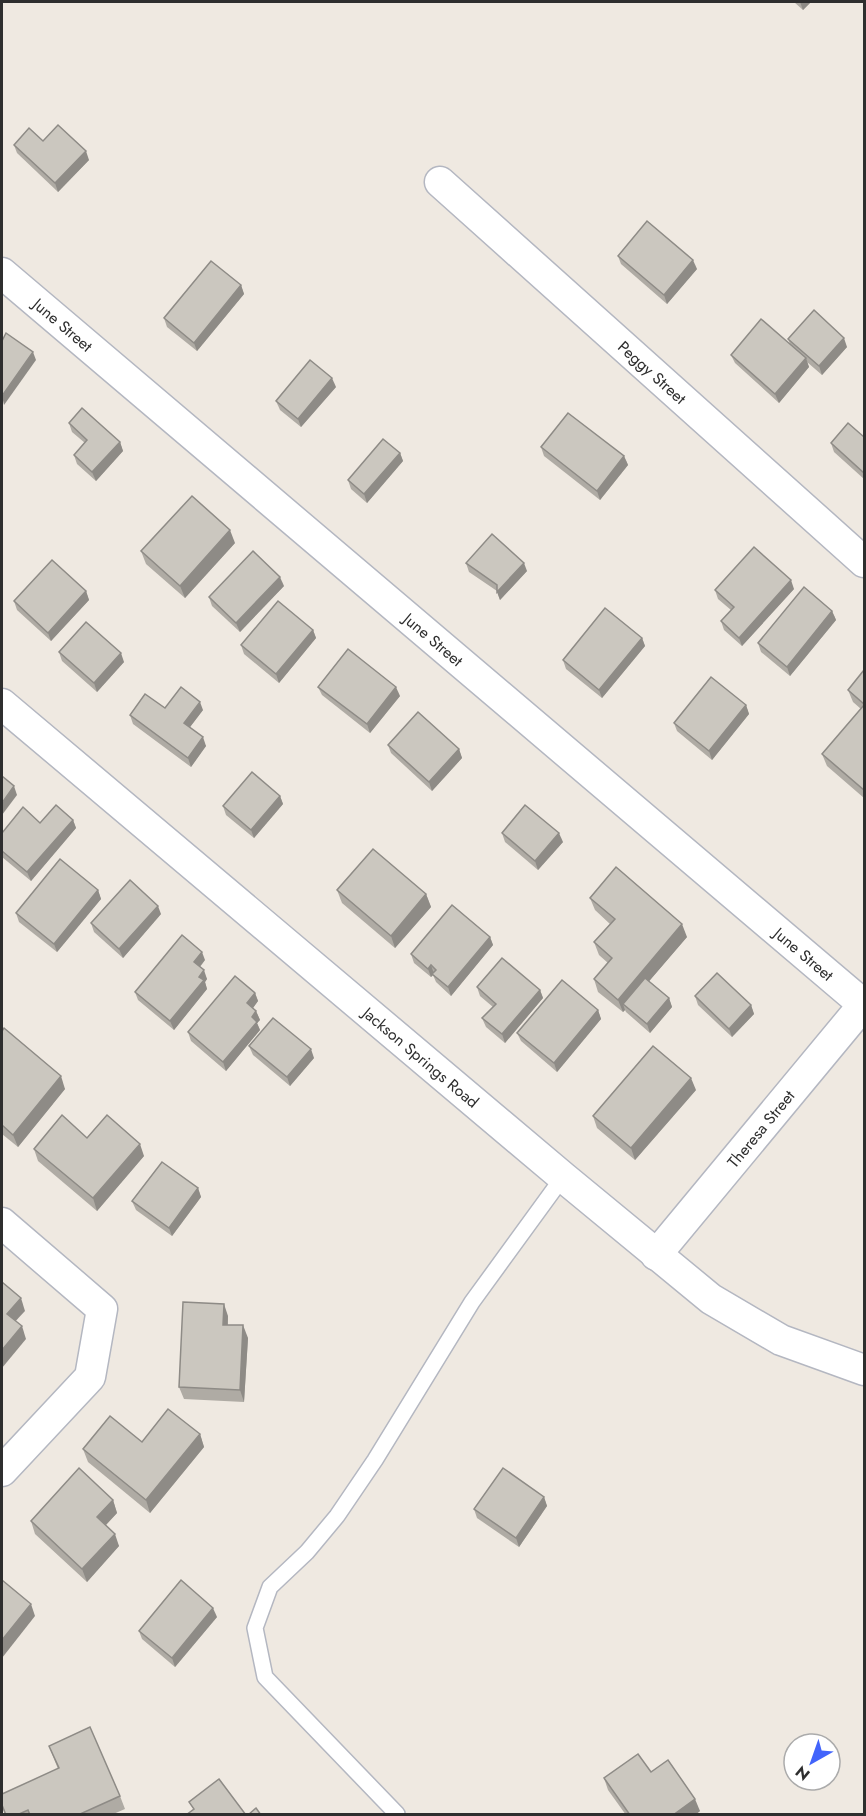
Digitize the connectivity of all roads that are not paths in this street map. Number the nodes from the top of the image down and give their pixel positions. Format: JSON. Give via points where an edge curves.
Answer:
{"nodes":[{"id":1,"x":440,"y":182,"type":"dead end"},
{"id":2,"x":2,"y":273,"type":"edge"},
{"id":3,"x":864,"y":562,"type":"edge"},
{"id":4,"x":2,"y":704,"type":"edge"},
{"id":5,"x":864,"y":1005,"type":"edge"},
{"id":6,"x":563,"y":1177,"type":"junction"},
{"id":7,"x":2,"y":1223,"type":"edge"},
{"id":8,"x":656,"y":1255,"type":"junction"},
{"id":9,"x":864,"y":1370,"type":"edge"},
{"id":10,"x":2,"y":1471,"type":"edge"},
{"id":11,"x":397,"y":1815,"type":"edge"}],
"edges":[{"from":1,"to":3,"type":"street","name":"Peggy Street"},
{"from":2,"to":5,"type":"street","name":"June Street"},
{"from":4,"to":6,"type":"street","name":"Jackson Springs Road"},
{"from":5,"to":8,"type":"street","name":"Theresa Street"},
{"from":6,"to":8,"type":"street","name":"Jackson Springs Road"},
{"from":6,"to":11,"type":"lane","via":[[472,1302],[337,1516],[270,1587],[255,1628],[265,1677]]},
{"from":7,"to":10,"type":"street","via":[[102,1309],[90,1377]]},
{"from":8,"to":9,"type":"street","name":"Jackson Springs Road","via":[[711,1299],[781,1340]]}]}
